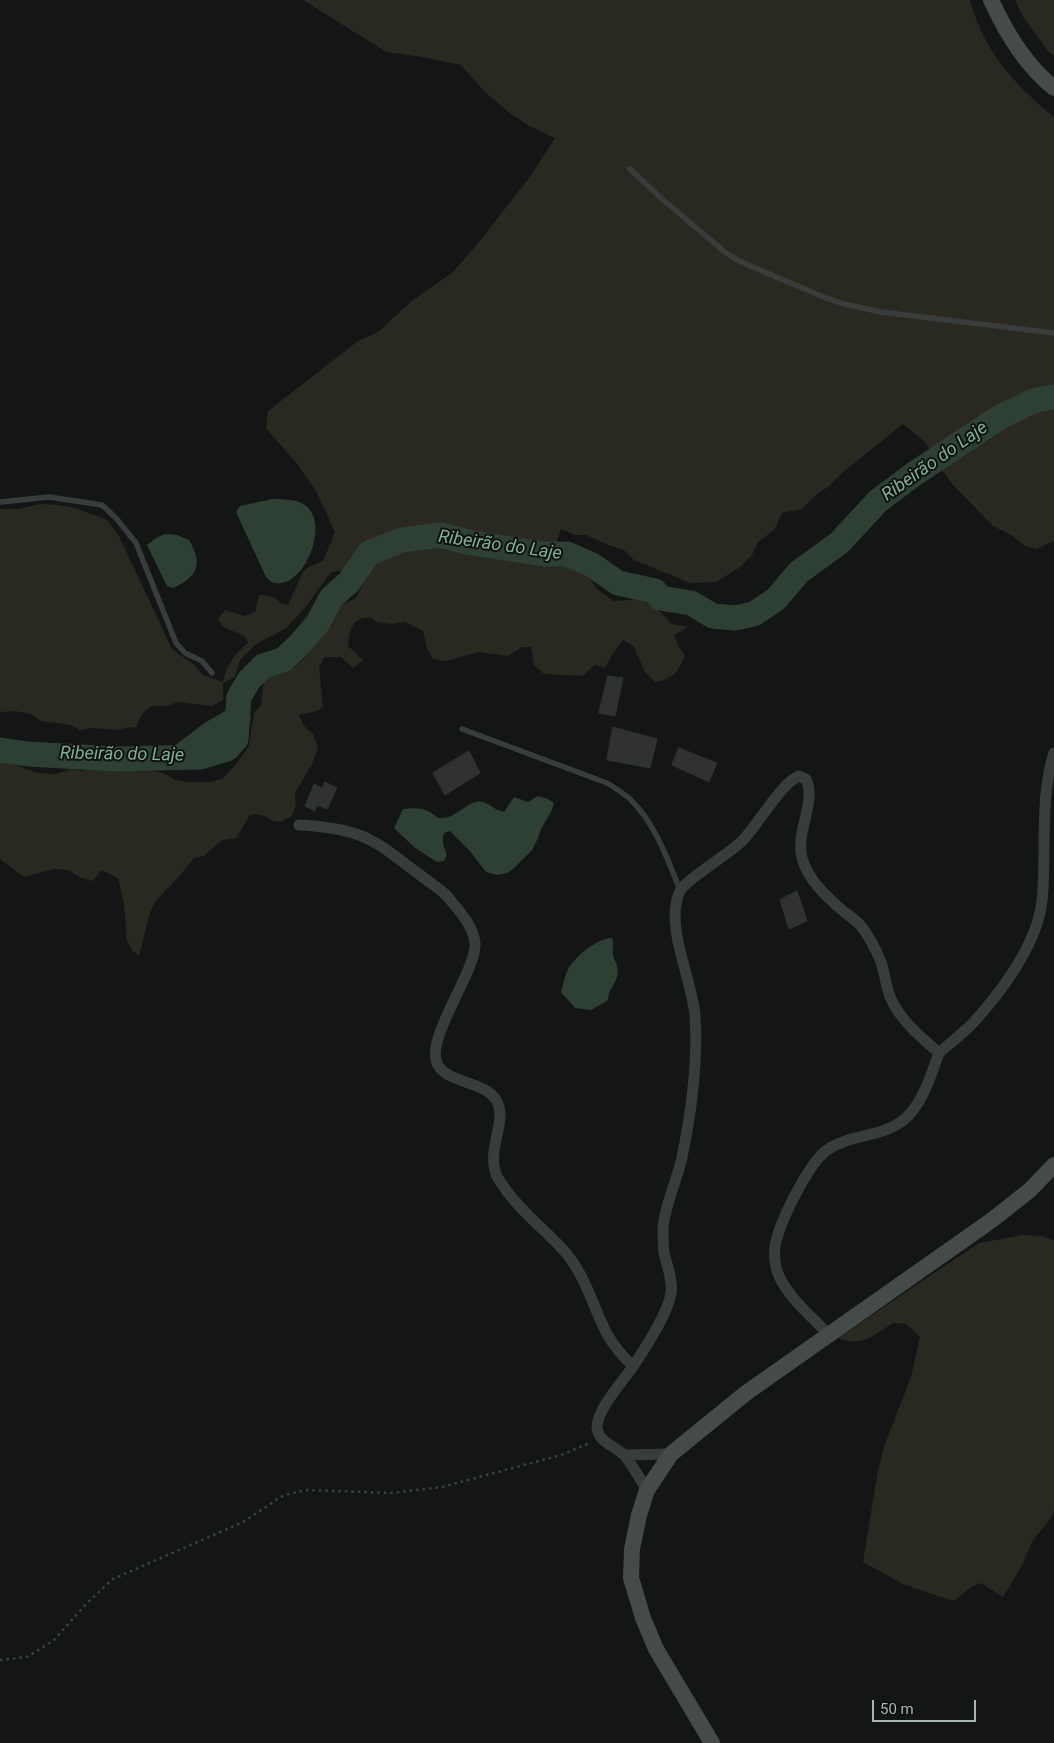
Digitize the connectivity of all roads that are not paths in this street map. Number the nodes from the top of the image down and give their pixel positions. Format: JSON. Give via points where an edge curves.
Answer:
{"nodes":[{"id":1,"x":991,"y":0,"type":"edge"},
{"id":2,"x":1054,"y":88,"type":"edge"},
{"id":3,"x":630,"y":168,"type":"dead end"},
{"id":4,"x":1054,"y":332,"type":"edge"},
{"id":5,"x":0,"y":502,"type":"edge"},
{"id":6,"x":212,"y":672,"type":"dead end"},
{"id":7,"x":462,"y":729,"type":"dead end"},
{"id":8,"x":1054,"y":753,"type":"edge"},
{"id":9,"x":299,"y":825,"type":"dead end"},
{"id":10,"x":680,"y":890,"type":"junction"},
{"id":11,"x":939,"y":1053,"type":"junction"},
{"id":12,"x":1054,"y":1165,"type":"edge"},
{"id":13,"x":828,"y":1334,"type":"junction"},
{"id":14,"x":633,"y":1366,"type":"junction"},
{"id":15,"x":671,"y":1454,"type":"junction"},
{"id":16,"x":624,"y":1455,"type":"junction"},
{"id":17,"x":647,"y":1490,"type":"junction"},
{"id":18,"x":712,"y":1743,"type":"edge"}],
"edges":[{"from":1,"to":2,"type":"main road","via":[[1026,61]]},
{"from":3,"to":4,"type":"lane","via":[[726,253],[826,298],[881,312]]},
{"from":5,"to":6,"type":"lane","via":[[49,497],[102,505],[136,543],[176,644],[202,661]]},
{"from":7,"to":10,"type":"lane","via":[[607,784],[628,797],[643,812],[657,836]]},
{"from":8,"to":11,"type":"street","via":[[1045,808],[1042,903],[1031,942],[1002,988],[970,1026]]},
{"from":9,"to":14,"type":"street","via":[[336,828],[376,842],[444,893],[472,931],[476,944],[473,959],[437,1044],[437,1064],[456,1078],[485,1090],[498,1104],[500,1112],[493,1157],[497,1177],[515,1203],[566,1254],[584,1279],[608,1335]]},
{"from":10,"to":11,"type":"street","via":[[742,841],[793,778],[803,777],[807,782],[808,802],[800,840],[802,857],[810,877],[860,925],[877,954],[891,999],[904,1020]]},
{"from":10,"to":14,"type":"street","via":[[676,924],[695,1014],[690,1113],[663,1228],[672,1291],[668,1306]]},
{"from":11,"to":13,"type":"street","via":[[920,1101],[906,1118],[888,1129],[844,1141],[826,1150],[790,1203],[775,1246],[776,1270],[784,1287]]},
{"from":12,"to":13,"type":"main road","via":[[1030,1190],[992,1220]]},
{"from":13,"to":15,"type":"main road","via":[[746,1392]]},
{"from":14,"to":16,"type":"street","via":[[606,1405],[597,1426],[602,1439]]},
{"from":15,"to":16,"type":"street"},
{"from":15,"to":17,"type":"main road"},
{"from":16,"to":17,"type":"street"},
{"from":17,"to":18,"type":"main road","via":[[632,1549],[631,1578],[642,1618],[656,1649]]}]}
